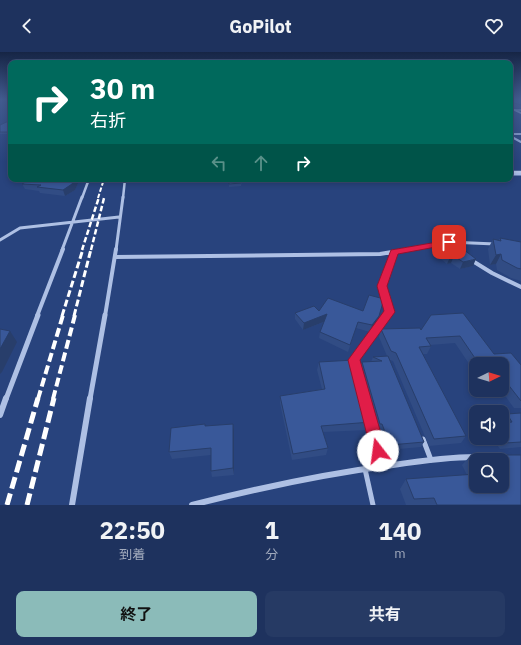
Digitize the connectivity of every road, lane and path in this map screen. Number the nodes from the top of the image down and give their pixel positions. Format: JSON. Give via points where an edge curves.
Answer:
{"nodes":[{"id":1,"x":88,"y":182,"type":"edge"},
{"id":2,"x":125,"y":182,"type":"edge"},
{"id":3,"x":120,"y":217,"type":"junction"},
{"id":4,"x":74,"y":222,"type":"junction"},
{"id":5,"x":0,"y":240,"type":"edge"},
{"id":6,"x":449,"y":242,"type":"junction"},
{"id":7,"x":498,"y":244,"type":"edge"},
{"id":8,"x":453,"y":246,"type":"edge"},
{"id":9,"x":394,"y":252,"type":"junction"},
{"id":10,"x":115,"y":257,"type":"junction"},
{"id":11,"x":469,"y":259,"type":"edge"},
{"id":12,"x":521,"y":287,"type":"edge"},
{"id":13,"x":0,"y":415,"type":"edge"},
{"id":14,"x":420,"y":432,"type":"edge"},
{"id":15,"x":469,"y":457,"type":"edge"},
{"id":16,"x":432,"y":460,"type":"junction"},
{"id":17,"x":383,"y":466,"type":"junction"},
{"id":18,"x":365,"y":469,"type":"junction"},
{"id":19,"x":72,"y":505,"type":"edge"},
{"id":20,"x":192,"y":505,"type":"edge"},
{"id":21,"x":373,"y":505,"type":"edge"}],
"edges":[{"from":1,"to":4,"type":"street"},
{"from":2,"to":3,"type":"street"},
{"from":3,"to":4,"type":"street"},
{"from":3,"to":10,"type":"street"},
{"from":4,"to":5,"type":"street","via":[[20,228]]},
{"from":4,"to":13,"type":"street"},
{"from":6,"to":7,"type":"street"},
{"from":6,"to":8,"type":"street"},
{"from":6,"to":9,"type":"street"},
{"from":9,"to":10,"type":"street"},
{"from":9,"to":17,"type":"street","via":[[382,286],[390,312],[354,360]]},
{"from":10,"to":19,"type":"street"},
{"from":11,"to":12,"type":"street","via":[[492,274]]},
{"from":14,"to":16,"type":"lane"},
{"from":15,"to":16,"type":"street"},
{"from":16,"to":17,"type":"street"},
{"from":17,"to":18,"type":"street"},
{"from":18,"to":20,"type":"street","via":[[253,489]]},
{"from":18,"to":21,"type":"lane"}]}
